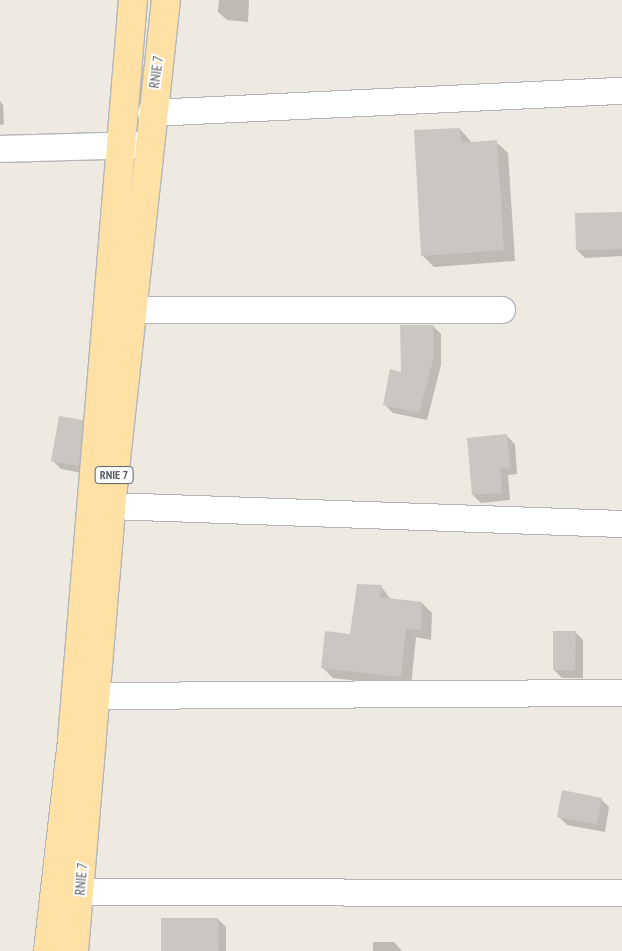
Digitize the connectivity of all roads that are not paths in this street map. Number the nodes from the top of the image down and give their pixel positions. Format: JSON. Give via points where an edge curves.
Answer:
{"nodes":[{"id":1,"x":133,"y":0,"type":"edge"},
{"id":2,"x":166,"y":0,"type":"edge"},
{"id":3,"x":622,"y":91,"type":"edge"},
{"id":4,"x":151,"y":113,"type":"junction"},
{"id":5,"x":134,"y":145,"type":"junction"},
{"id":6,"x":0,"y":149,"type":"edge"},
{"id":7,"x":132,"y":310,"type":"junction"},
{"id":8,"x":502,"y":310,"type":"dead end"},
{"id":9,"x":111,"y":506,"type":"junction"},
{"id":10,"x":622,"y":524,"type":"edge"},
{"id":11,"x":622,"y":693,"type":"edge"},
{"id":12,"x":95,"y":696,"type":"junction"},
{"id":13,"x":80,"y":892,"type":"junction"},
{"id":14,"x":622,"y":893,"type":"edge"},
{"id":15,"x":48,"y":951,"type":"edge"},
{"id":16,"x":74,"y":951,"type":"edge"}],
"edges":[{"from":1,"to":5,"type":"main road","name":"RNIE 7","number":"RNIE 7"},
{"from":2,"to":4,"type":"main road","name":"RNIE 7","number":"RNIE 7"},
{"from":3,"to":4,"type":"street"},
{"from":4,"to":5,"type":"main road","name":"RNIE 7","number":"RNIE 7"},
{"from":5,"to":6,"type":"street"},
{"from":5,"to":7,"type":"main road","name":"RNIE 7","number":"RNIE 7"},
{"from":5,"to":15,"type":"main road","name":"RNIE 7","number":"RNIE 7"},
{"from":7,"to":8,"type":"street"},
{"from":7,"to":9,"type":"main road","name":"RNIE 7","number":"RNIE 7"},
{"from":9,"to":10,"type":"street"},
{"from":9,"to":12,"type":"main road","name":"RNIE 7","number":"RNIE 7"},
{"from":11,"to":12,"type":"street"},
{"from":12,"to":13,"type":"main road","name":"RNIE 7","number":"RNIE 7"},
{"from":13,"to":14,"type":"street"},
{"from":13,"to":16,"type":"main road","name":"RNIE 7","number":"RNIE 7"}]}
